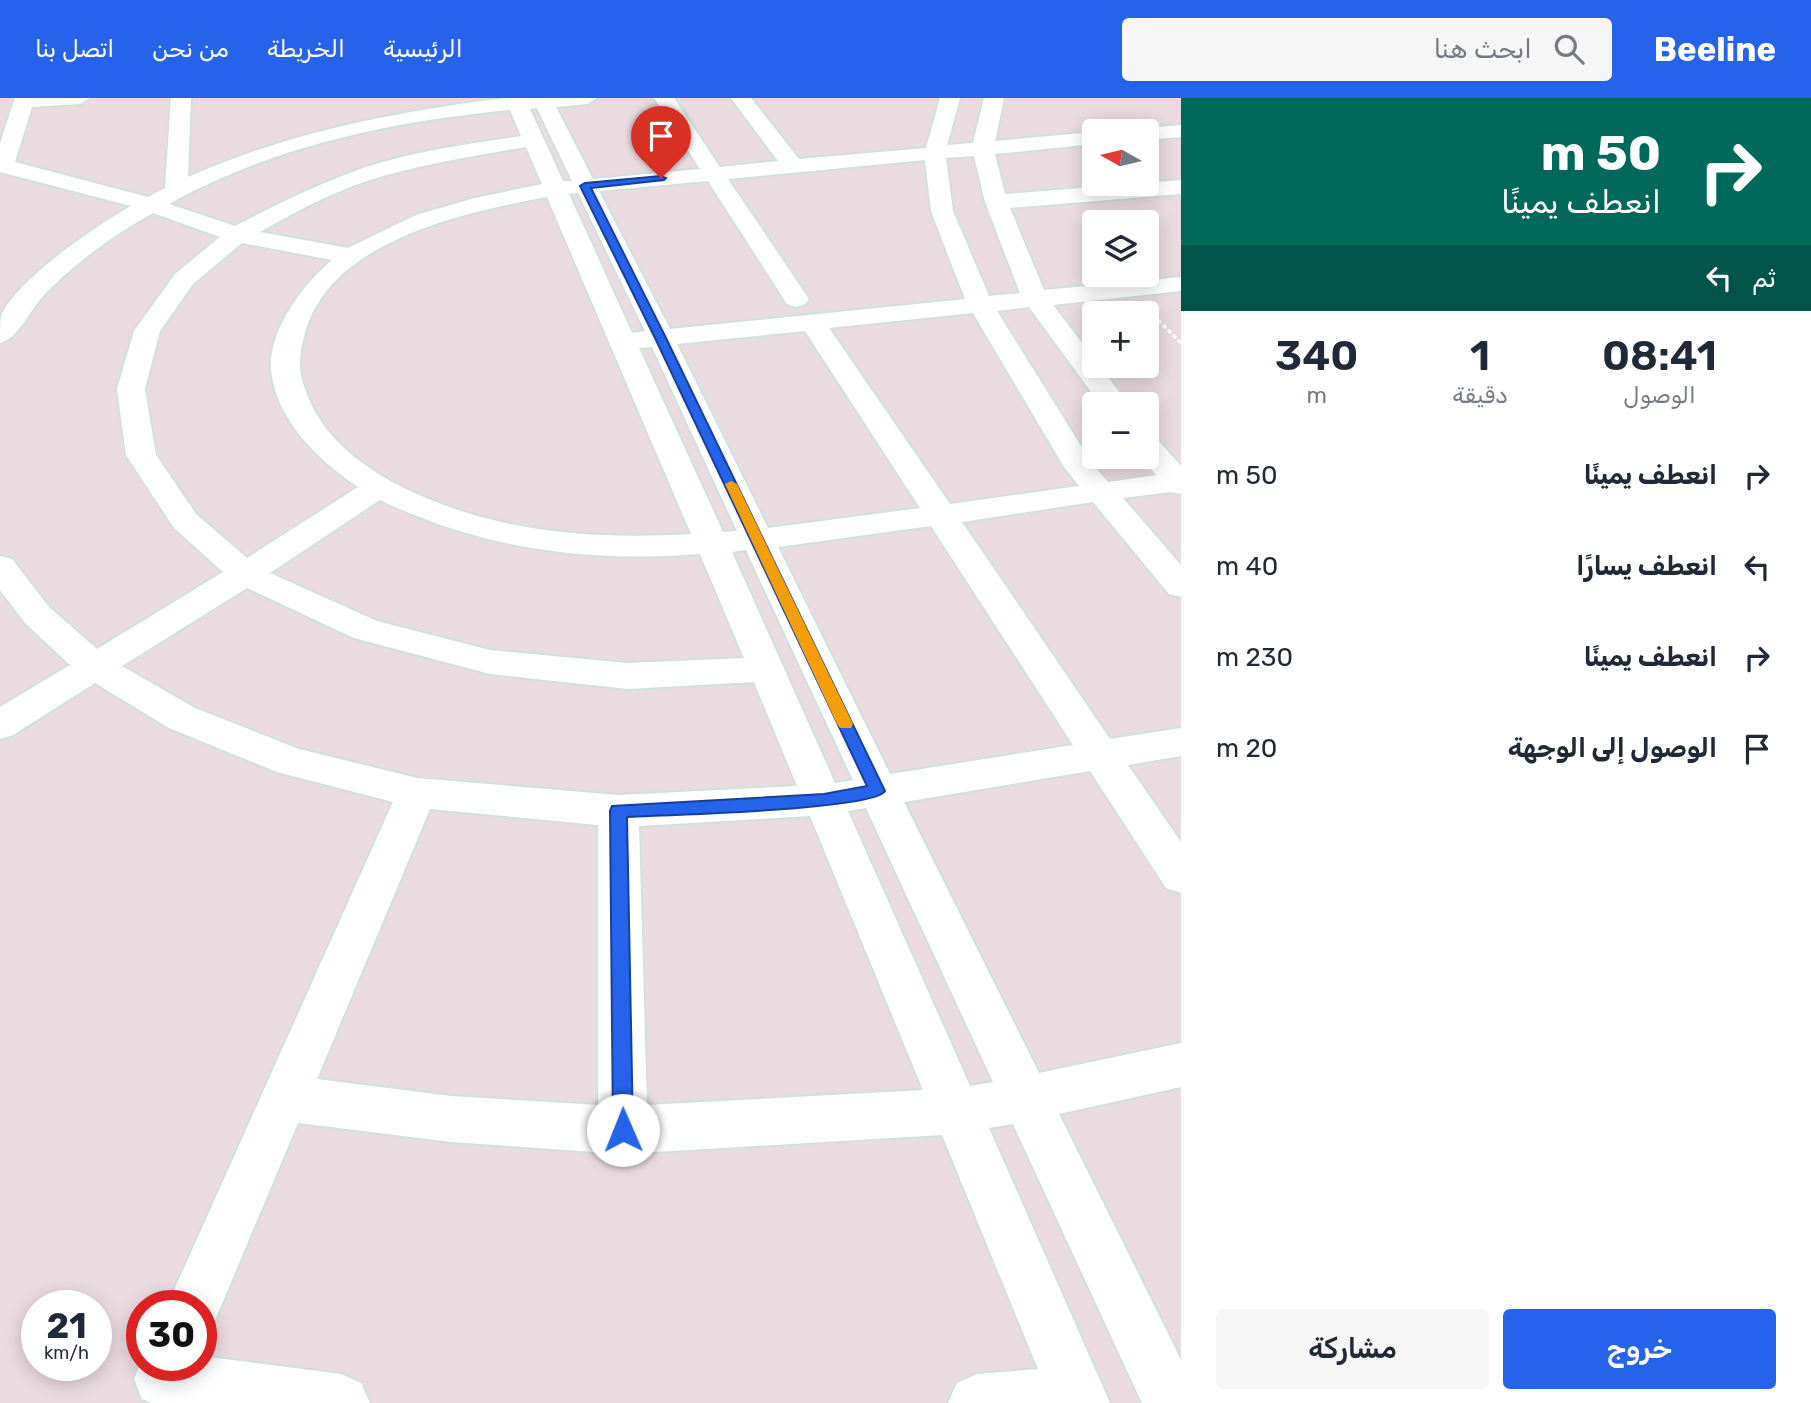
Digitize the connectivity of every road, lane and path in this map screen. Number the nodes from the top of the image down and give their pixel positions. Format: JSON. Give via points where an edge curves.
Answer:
{"nodes":[{"id":1,"x":80,"y":98,"type":"edge"},
{"id":2,"x":181,"y":98,"type":"edge"},
{"id":3,"x":587,"y":98,"type":"edge"},
{"id":4,"x":664,"y":98,"type":"edge"},
{"id":5,"x":741,"y":98,"type":"edge"},
{"id":6,"x":950,"y":98,"type":"edge"},
{"id":7,"x":994,"y":98,"type":"edge"},
{"id":8,"x":25,"y":100,"type":"edge"},
{"id":9,"x":529,"y":100,"type":"edge"},
{"id":10,"x":1181,"y":131,"type":"edge"},
{"id":11,"x":1159,"y":133,"type":"edge"},
{"id":12,"x":1082,"y":139,"type":"edge"},
{"id":13,"x":533,"y":141,"type":"junction"},
{"id":14,"x":983,"y":148,"type":"junction"},
{"id":15,"x":935,"y":152,"type":"junction"},
{"id":16,"x":793,"y":166,"type":"junction"},
{"id":17,"x":7,"y":169,"type":"edge"},
{"id":18,"x":712,"y":174,"type":"junction"},
{"id":19,"x":569,"y":187,"type":"junction"},
{"id":20,"x":1181,"y":187,"type":"edge"},
{"id":21,"x":176,"y":190,"type":"junction"},
{"id":22,"x":996,"y":202,"type":"junction"},
{"id":23,"x":149,"y":204,"type":"junction"},
{"id":24,"x":237,"y":235,"type":"junction"},
{"id":25,"x":352,"y":256,"type":"junction"},
{"id":26,"x":1035,"y":272,"type":"junction"},
{"id":27,"x":945,"y":284,"type":"dead end"},
{"id":28,"x":1181,"y":284,"type":"edge"},
{"id":29,"x":976,"y":293,"type":"junction"},
{"id":30,"x":1036,"y":299,"type":"junction"},
{"id":31,"x":769,"y":302,"type":"dead end"},
{"id":32,"x":811,"y":306,"type":"junction"},
{"id":33,"x":643,"y":325,"type":"junction"},
{"id":34,"x":0,"y":335,"type":"edge"},
{"id":35,"x":1105,"y":392,"type":"edge"},
{"id":36,"x":1159,"y":459,"type":"edge"},
{"id":37,"x":1180,"y":483,"type":"edge"},
{"id":38,"x":378,"y":488,"type":"junction"},
{"id":39,"x":1100,"y":493,"type":"junction"},
{"id":40,"x":942,"y":516,"type":"junction"},
{"id":41,"x":757,"y":539,"type":"junction"},
{"id":42,"x":713,"y":545,"type":"junction"},
{"id":43,"x":0,"y":567,"type":"edge"},
{"id":44,"x":245,"y":574,"type":"junction"},
{"id":45,"x":1181,"y":586,"type":"edge"},
{"id":46,"x":94,"y":666,"type":"junction"},
{"id":47,"x":767,"y":669,"type":"junction"},
{"id":48,"x":0,"y":725,"type":"edge"},
{"id":49,"x":1181,"y":742,"type":"edge"},
{"id":50,"x":1100,"y":755,"type":"junction"},
{"id":51,"x":877,"y":791,"type":"junction"},
{"id":52,"x":417,"y":793,"type":"junction"},
{"id":53,"x":824,"y":800,"type":"junction"},
{"id":54,"x":618,"y":811,"type":"junction"},
{"id":55,"x":1181,"y":876,"type":"edge"},
{"id":56,"x":1181,"y":1065,"type":"edge"},
{"id":57,"x":285,"y":1098,"type":"junction"},
{"id":58,"x":1024,"y":1100,"type":"junction"},
{"id":59,"x":956,"y":1111,"type":"junction"},
{"id":60,"x":623,"y":1130,"type":"junction"},
{"id":61,"x":201,"y":1290,"type":"edge"},
{"id":62,"x":161,"y":1382,"type":"edge"},
{"id":63,"x":1079,"y":1399,"type":"edge"},
{"id":64,"x":341,"y":1403,"type":"edge"},
{"id":65,"x":977,"y":1403,"type":"edge"},
{"id":66,"x":1172,"y":1403,"type":"edge"}],
"edges":[{"from":1,"to":8,"type":"street"},
{"from":2,"to":21,"type":"street"},
{"from":3,"to":9,"type":"street"},
{"from":4,"to":18,"type":"street"},
{"from":5,"to":16,"type":"street"},
{"from":6,"to":15,"type":"street"},
{"from":7,"to":14,"type":"street"},
{"from":8,"to":17,"type":"street"},
{"from":9,"to":13,"type":"street"},
{"from":9,"to":19,"type":"street"},
{"from":9,"to":21,"type":"street","via":[[352,118]]},
{"from":10,"to":11,"type":"street"},
{"from":12,"to":14,"type":"street"},
{"from":13,"to":19,"type":"street"},
{"from":13,"to":24,"type":"street","via":[[451,153],[373,172],[301,200]]},
{"from":14,"to":15,"type":"street"},
{"from":14,"to":22,"type":"street"},
{"from":15,"to":16,"type":"street"},
{"from":15,"to":29,"type":"street","via":[[942,211]]},
{"from":16,"to":18,"type":"street"},
{"from":17,"to":23,"type":"street"},
{"from":18,"to":19,"type":"street"},
{"from":18,"to":32,"type":"street"},
{"from":19,"to":25,"type":"street","via":[[479,202],[410,224]]},
{"from":19,"to":33,"type":"street"},
{"from":20,"to":22,"type":"street"},
{"from":21,"to":23,"type":"street"},
{"from":22,"to":26,"type":"street"},
{"from":23,"to":24,"type":"street"},
{"from":23,"to":34,"type":"street","via":[[89,242],[38,287]]},
{"from":24,"to":25,"type":"street"},
{"from":24,"to":44,"type":"street","via":[[184,279],[147,331],[131,389],[141,455],[185,521]]},
{"from":25,"to":38,"type":"street","via":[[315,289],[292,327],[285,369],[298,412],[333,455]]},
{"from":26,"to":29,"type":"street"},
{"from":26,"to":30,"type":"street"},
{"from":27,"to":29,"type":"street"},
{"from":28,"to":30,"type":"street"},
{"from":29,"to":30,"type":"street"},
{"from":29,"to":32,"type":"street"},
{"from":29,"to":39,"type":"street","via":[[1079,467]]},
{"from":30,"to":35,"type":"street"},
{"from":31,"to":32,"type":"street"},
{"from":32,"to":33,"type":"street"},
{"from":32,"to":40,"type":"street"},
{"from":33,"to":41,"type":"street"},
{"from":33,"to":42,"type":"street"},
{"from":36,"to":37,"type":"street"},
{"from":37,"to":39,"type":"street"},
{"from":38,"to":42,"type":"street","via":[[458,522],[538,540],[625,549]]},
{"from":38,"to":44,"type":"street"},
{"from":39,"to":40,"type":"street"},
{"from":39,"to":45,"type":"street"},
{"from":40,"to":41,"type":"street"},
{"from":40,"to":50,"type":"street"},
{"from":41,"to":42,"type":"street"},
{"from":41,"to":51,"type":"street"},
{"from":42,"to":47,"type":"street"},
{"from":43,"to":46,"type":"street","via":[[37,615]]},
{"from":44,"to":46,"type":"street"},
{"from":44,"to":47,"type":"street","via":[[366,630],[490,662],[628,676]]},
{"from":46,"to":48,"type":"street"},
{"from":46,"to":52,"type":"street","via":[[182,718],[291,762]]},
{"from":47,"to":53,"type":"street"},
{"from":49,"to":50,"type":"street"},
{"from":50,"to":51,"type":"street"},
{"from":50,"to":55,"type":"street"},
{"from":51,"to":53,"type":"street"},
{"from":51,"to":58,"type":"street"},
{"from":52,"to":54,"type":"street"},
{"from":52,"to":57,"type":"street"},
{"from":53,"to":54,"type":"street"},
{"from":53,"to":59,"type":"street"},
{"from":54,"to":60,"type":"street"},
{"from":56,"to":58,"type":"street"},
{"from":57,"to":60,"type":"street","via":[[451,1119]]},
{"from":57,"to":61,"type":"street"},
{"from":58,"to":59,"type":"street"},
{"from":58,"to":66,"type":"street"},
{"from":59,"to":60,"type":"street"},
{"from":59,"to":63,"type":"street"},
{"from":62,"to":64,"type":"street"},
{"from":63,"to":65,"type":"street"}]}
